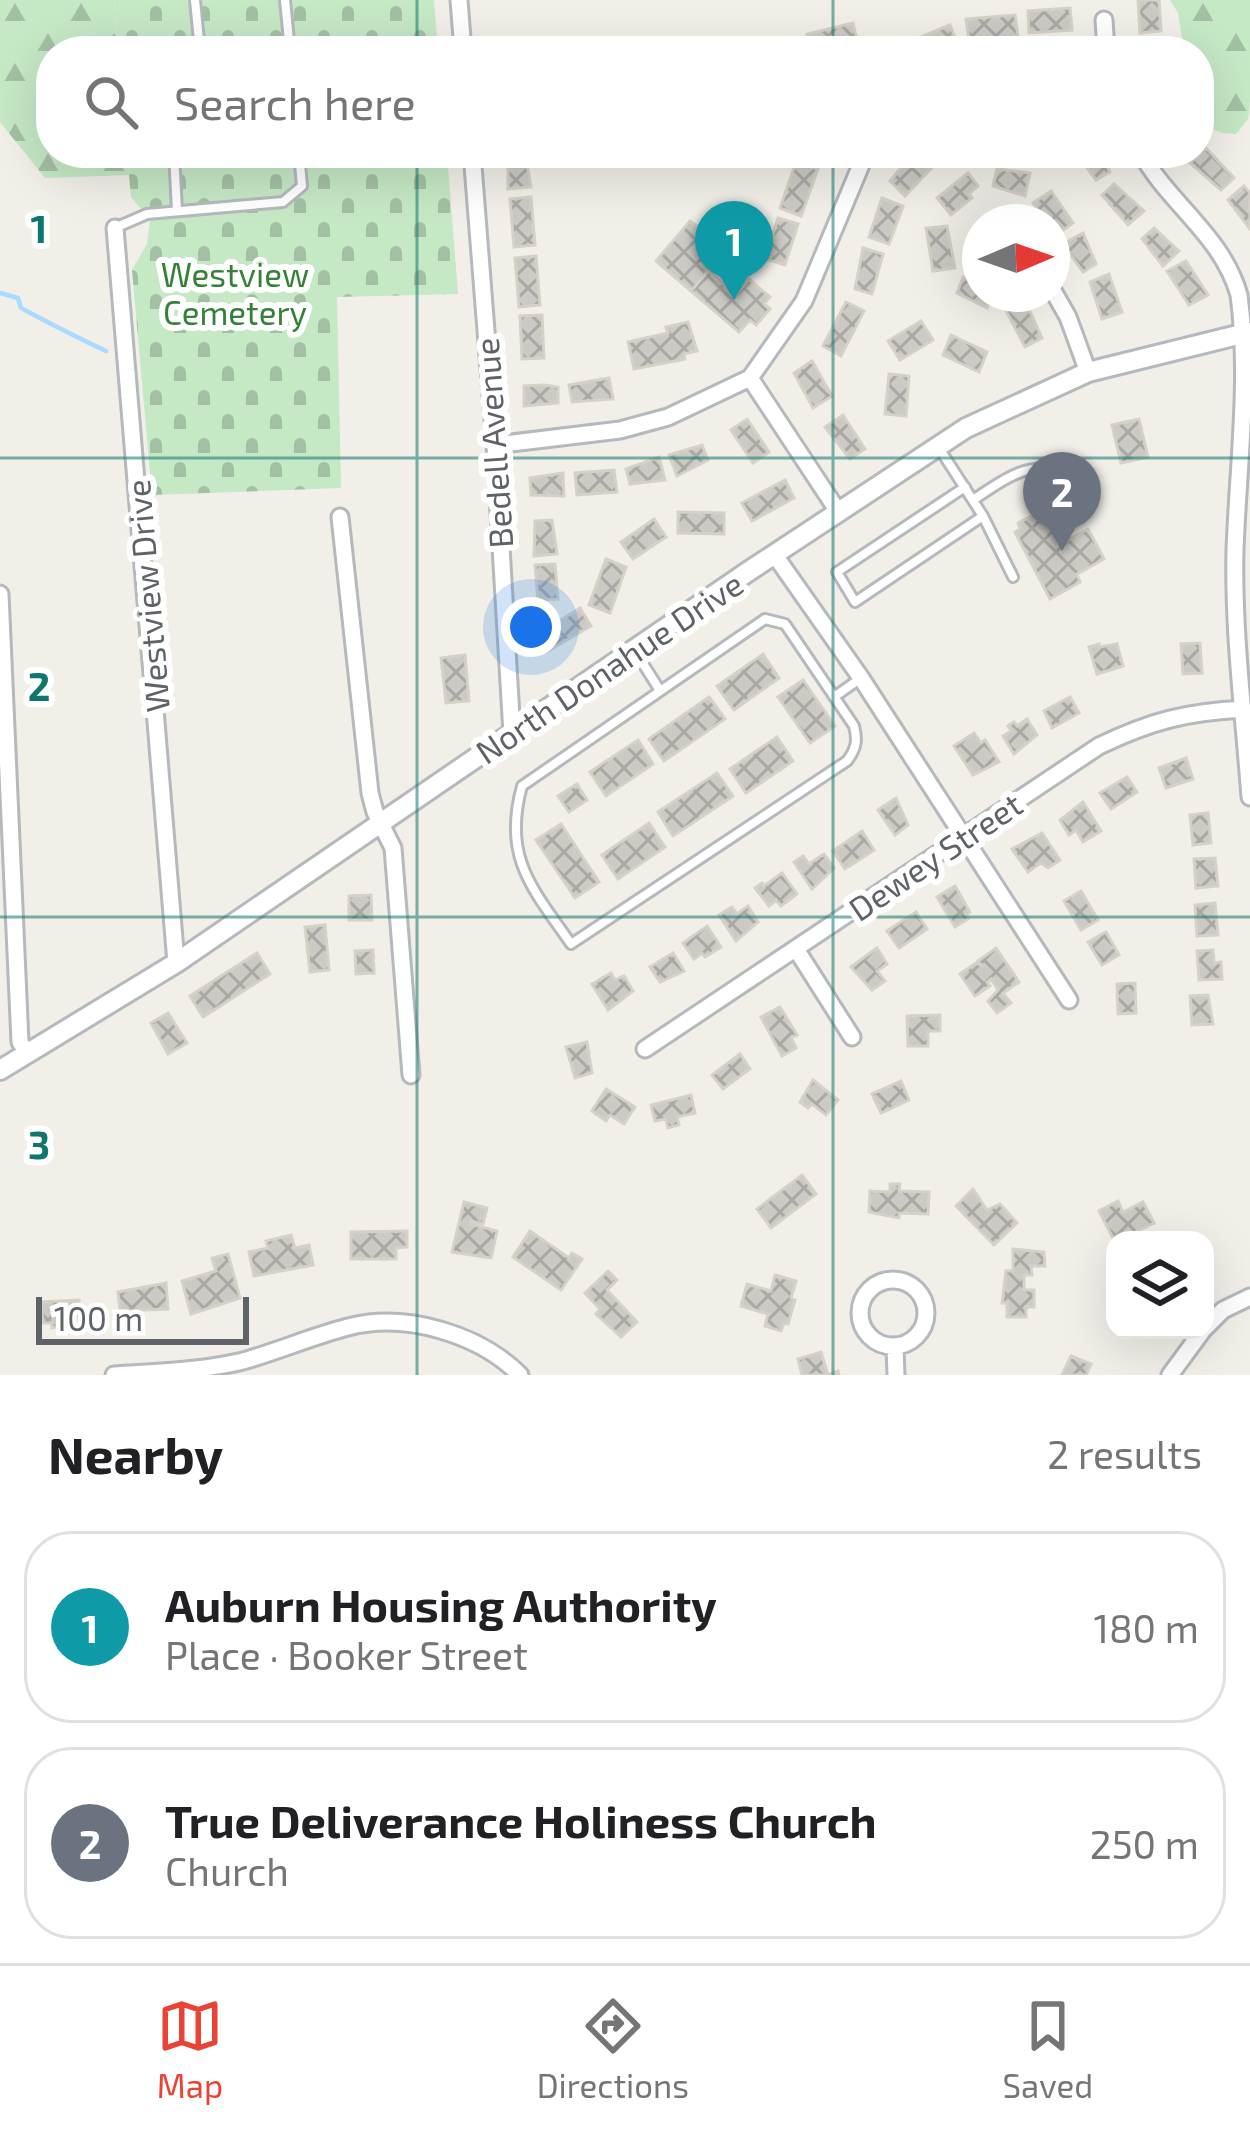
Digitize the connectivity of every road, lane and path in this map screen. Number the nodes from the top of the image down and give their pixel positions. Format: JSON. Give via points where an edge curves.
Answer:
{"nodes":[{"id":1,"x":195,"y":0,"type":"edge"},
{"id":2,"x":286,"y":0,"type":"edge"},
{"id":3,"x":459,"y":0,"type":"edge"},
{"id":4,"x":1104,"y":20,"type":"dead end"},
{"id":5,"x":199,"y":36,"type":"edge"},
{"id":6,"x":289,"y":36,"type":"edge"},
{"id":7,"x":463,"y":36,"type":"edge"},
{"id":8,"x":1105,"y":36,"type":"edge"},
{"id":9,"x":175,"y":168,"type":"edge"},
{"id":10,"x":300,"y":168,"type":"edge"},
{"id":11,"x":473,"y":168,"type":"edge"},
{"id":12,"x":860,"y":168,"type":"edge"},
{"id":13,"x":1154,"y":168,"type":"edge"},
{"id":14,"x":177,"y":212,"type":"junction"},
{"id":15,"x":115,"y":228,"type":"joint"},
{"id":16,"x":1065,"y":312,"type":"edge"},
{"id":17,"x":1248,"y":333,"type":"edge"},
{"id":18,"x":1088,"y":372,"type":"junction"},
{"id":19,"x":750,"y":378,"type":"junction"},
{"id":20,"x":495,"y":446,"type":"junction"},
{"id":21,"x":938,"y":447,"type":"junction"},
{"id":22,"x":965,"y":487,"type":"junction"},
{"id":23,"x":973,"y":500,"type":"junction"},
{"id":24,"x":839,"y":513,"type":"junction"},
{"id":25,"x":983,"y":516,"type":"junction"},
{"id":26,"x":340,"y":517,"type":"dead end"},
{"id":27,"x":1081,"y":517,"type":"dead end"},
{"id":28,"x":774,"y":554,"type":"junction"},
{"id":29,"x":1013,"y":577,"type":"dead end"},
{"id":30,"x":0,"y":594,"type":"edge"},
{"id":31,"x":634,"y":650,"type":"junction"},
{"id":32,"x":861,"y":678,"type":"junction"},
{"id":33,"x":659,"y":689,"type":"junction"},
{"id":34,"x":834,"y":697,"type":"junction"},
{"id":35,"x":1244,"y":709,"type":"junction"},
{"id":36,"x":512,"y":734,"type":"junction"},
{"id":37,"x":1250,"y":797,"type":"edge"},
{"id":38,"x":380,"y":822,"type":"junction"},
{"id":39,"x":963,"y":836,"type":"junction"},
{"id":40,"x":796,"y":949,"type":"junction"},
{"id":41,"x":176,"y":964,"type":"junction"},
{"id":42,"x":1069,"y":1000,"type":"dead end"},
{"id":43,"x":853,"y":1037,"type":"dead end"},
{"id":44,"x":645,"y":1049,"type":"dead end"},
{"id":45,"x":27,"y":1053,"type":"junction"},
{"id":46,"x":0,"y":1070,"type":"edge"},
{"id":47,"x":412,"y":1075,"type":"dead end"},
{"id":48,"x":1250,"y":1297,"type":"edge"},
{"id":49,"x":1214,"y":1318,"type":"edge"},
{"id":50,"x":1197,"y":1339,"type":"edge"},
{"id":51,"x":895,"y":1347,"type":"junction"},
{"id":52,"x":195,"y":1372,"type":"edge"},
{"id":53,"x":114,"y":1375,"type":"edge"},
{"id":54,"x":520,"y":1375,"type":"edge"},
{"id":55,"x":896,"y":1375,"type":"edge"},
{"id":56,"x":1170,"y":1375,"type":"edge"}],
"edges":[{"from":1,"to":5,"type":"lane"},
{"from":2,"to":6,"type":"lane"},
{"from":3,"to":7,"type":"street"},
{"from":4,"to":8,"type":"street"},
{"from":9,"to":14,"type":"lane"},
{"from":10,"to":14,"type":"lane","via":[[302,185],[283,202]]},
{"from":11,"to":20,"type":"street","name":"Bedell Avenue"},
{"from":12,"to":19,"type":"street","via":[[803,301]]},
{"from":13,"to":17,"type":"street","via":[[1228,264]]},
{"from":14,"to":15,"type":"lane"},
{"from":15,"to":41,"type":"street","name":"Westview Drive"},
{"from":16,"to":18,"type":"street"},
{"from":17,"to":18,"type":"street","name":"North Donahue Drive"},
{"from":17,"to":35,"type":"street","via":[[1235,552]]},
{"from":18,"to":21,"type":"street","name":"North Donahue Drive"},
{"from":19,"to":20,"type":"street","via":[[620,430]]},
{"from":19,"to":24,"type":"street"},
{"from":20,"to":36,"type":"street","name":"Bedell Avenue"},
{"from":21,"to":22,"type":"lane"},
{"from":21,"to":24,"type":"street","name":"North Donahue Drive"},
{"from":22,"to":23,"type":"lane"},
{"from":22,"to":25,"type":"lane","via":[[837,572],[855,602]]},
{"from":23,"to":25,"type":"lane"},
{"from":23,"to":27,"type":"lane","via":[[1009,477],[1046,468],[1057,471]]},
{"from":24,"to":28,"type":"street","name":"North Donahue Drive"},
{"from":25,"to":29,"type":"lane"},
{"from":26,"to":38,"type":"street","via":[[370,793]]},
{"from":28,"to":31,"type":"street","name":"North Donahue Drive"},
{"from":28,"to":32,"type":"street"},
{"from":30,"to":45,"type":"street","via":[[20,1042]]},
{"from":31,"to":33,"type":"lane"},
{"from":31,"to":36,"type":"street","name":"North Donahue Drive"},
{"from":32,"to":34,"type":"lane"},
{"from":32,"to":39,"type":"street"},
{"from":33,"to":34,"type":"lane","via":[[752,625],[775,619]]},
{"from":33,"to":34,"type":"lane","via":[[523,786],[519,868],[571,944],[847,761],[857,739]]},
{"from":35,"to":37,"type":"street"},
{"from":35,"to":39,"type":"street","name":"Dewey Street","via":[[1145,724]]},
{"from":36,"to":38,"type":"street","name":"North Donahue Drive"},
{"from":38,"to":41,"type":"street","name":"North Donahue Drive"},
{"from":38,"to":47,"type":"street","via":[[393,848]]},
{"from":39,"to":40,"type":"street","name":"Dewey Street"},
{"from":39,"to":42,"type":"street"},
{"from":40,"to":43,"type":"street"},
{"from":40,"to":44,"type":"street","name":"Dewey Street"},
{"from":41,"to":45,"type":"street","name":"North Donahue Drive"},
{"from":45,"to":46,"type":"street","name":"North Donahue Drive"},
{"from":48,"to":49,"type":"street"},
{"from":50,"to":56,"type":"street"},
{"from":51,"to":51,"type":"street","via":[[915,1339],[926,1320],[923,1298],[897,1280],[876,1284],[860,1312],[874,1341]]},
{"from":51,"to":55,"type":"street"},
{"from":52,"to":53,"type":"street"},
{"from":52,"to":54,"type":"street","via":[[353,1325],[405,1323],[454,1334],[500,1355]]}]}
